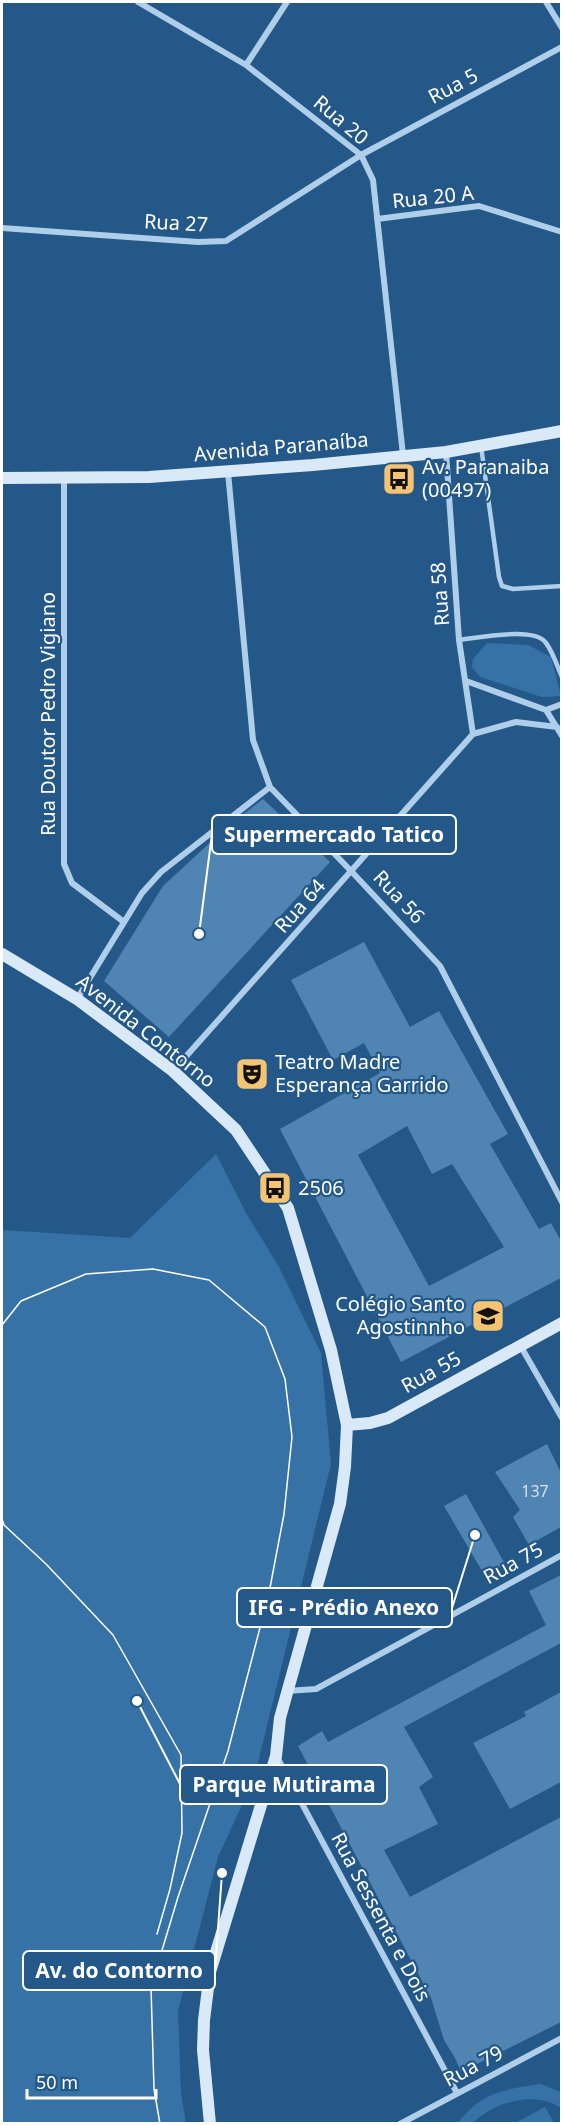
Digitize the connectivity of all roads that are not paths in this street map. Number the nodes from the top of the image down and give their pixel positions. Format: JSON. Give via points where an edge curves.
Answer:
{"nodes":[{"id":1,"x":138,"y":2,"type":"edge"},
{"id":2,"x":287,"y":2,"type":"edge"},
{"id":3,"x":546,"y":2,"type":"edge"},
{"id":4,"x":561,"y":28,"type":"edge"},
{"id":5,"x":561,"y":46,"type":"edge"},
{"id":6,"x":246,"y":65,"type":"junction"},
{"id":7,"x":361,"y":155,"type":"junction"},
{"id":8,"x":377,"y":219,"type":"junction"},
{"id":9,"x":2,"y":228,"type":"edge"},
{"id":10,"x":561,"y":232,"type":"edge"},
{"id":11,"x":561,"y":431,"type":"edge"},
{"id":12,"x":481,"y":446,"type":"junction"},
{"id":13,"x":446,"y":452,"type":"junction"},
{"id":14,"x":403,"y":455,"type":"junction"},
{"id":15,"x":228,"y":472,"type":"junction"},
{"id":16,"x":2,"y":478,"type":"edge"},
{"id":17,"x":64,"y":478,"type":"junction"},
{"id":18,"x":561,"y":586,"type":"edge"},
{"id":19,"x":459,"y":640,"type":"junction"},
{"id":20,"x":561,"y":677,"type":"edge"},
{"id":21,"x":466,"y":681,"type":"junction"},
{"id":22,"x":561,"y":704,"type":"edge"},
{"id":23,"x":546,"y":710,"type":"junction"},
{"id":24,"x":558,"y":727,"type":"junction"},
{"id":25,"x":473,"y":734,"type":"junction"},
{"id":26,"x":561,"y":736,"type":"edge"},
{"id":27,"x":270,"y":787,"type":"junction"},
{"id":28,"x":352,"y":872,"type":"junction"},
{"id":29,"x":124,"y":922,"type":"junction"},
{"id":30,"x":2,"y":955,"type":"edge"},
{"id":31,"x":77,"y":999,"type":"junction"},
{"id":32,"x":173,"y":1071,"type":"junction"},
{"id":33,"x":561,"y":1202,"type":"edge"},
{"id":34,"x":561,"y":1323,"type":"edge"},
{"id":35,"x":520,"y":1345,"type":"junction"},
{"id":36,"x":561,"y":1418,"type":"edge"},
{"id":37,"x":348,"y":1425,"type":"junction"},
{"id":38,"x":561,"y":1555,"type":"edge"},
{"id":39,"x":287,"y":1691,"type":"junction"},
{"id":40,"x":276,"y":1756,"type":"junction"},
{"id":41,"x":561,"y":2038,"type":"edge"},
{"id":42,"x":457,"y":2093,"type":"junction"},
{"id":43,"x":210,"y":2124,"type":"edge"},
{"id":44,"x":400,"y":2124,"type":"edge"}],
"edges":[{"from":1,"to":6,"type":"street","name":"Rua 20"},
{"from":2,"to":6,"type":"street"},
{"from":3,"to":4,"type":"street"},
{"from":5,"to":7,"type":"street","name":"Rua 5"},
{"from":6,"to":7,"type":"street","name":"Rua 20"},
{"from":7,"to":8,"type":"street","name":"Rua 20","via":[[373,180]]},
{"from":7,"to":9,"type":"street","name":"Rua 27","via":[[226,241]]},
{"from":8,"to":10,"type":"street","name":"Rua 20 A","via":[[479,206]]},
{"from":8,"to":14,"type":"street","name":"Rua 20"},
{"from":11,"to":12,"type":"street","name":"Avenida Paranaíba"},
{"from":12,"to":13,"type":"street","name":"Avenida Paranaíba"},
{"from":12,"to":18,"type":"lane","via":[[502,586],[513,590]]},
{"from":13,"to":14,"type":"street","name":"Avenida Paranaíba"},
{"from":13,"to":19,"type":"street","name":"Rua 58"},
{"from":14,"to":15,"type":"street","name":"Avenida Paranaíba"},
{"from":15,"to":17,"type":"street","name":"Avenida Paranaíba"},
{"from":15,"to":27,"type":"street","name":"Rua 56","via":[[253,740]]},
{"from":16,"to":17,"type":"street","name":"Avenida Paranaíba"},
{"from":17,"to":29,"type":"street","name":"Rua Doutor Pedro Vigiano","via":[[64,864],[72,883]]},
{"from":19,"to":20,"type":"lane","via":[[524,633],[536,636],[545,641]]},
{"from":19,"to":21,"type":"street","name":"Rua 58"},
{"from":21,"to":23,"type":"street"},
{"from":21,"to":25,"type":"street","name":"Rua 58"},
{"from":22,"to":23,"type":"street"},
{"from":23,"to":24,"type":"street"},
{"from":24,"to":25,"type":"street","via":[[516,722]]},
{"from":24,"to":26,"type":"street"},
{"from":25,"to":28,"type":"street","name":"Rua 64"},
{"from":27,"to":28,"type":"street","name":"Rua 56"},
{"from":27,"to":29,"type":"street","via":[[161,872]]},
{"from":28,"to":32,"type":"street","name":"Rua 64"},
{"from":28,"to":33,"type":"street","name":"Rua 56","via":[[440,966]]},
{"from":29,"to":31,"type":"street"},
{"from":30,"to":31,"type":"street","name":"Avenida Contorno"},
{"from":31,"to":32,"type":"street","name":"Avenida Contorno"},
{"from":32,"to":37,"type":"street","name":"Avenida Contorno","via":[[237,1131],[288,1208],[328,1339]]},
{"from":34,"to":35,"type":"street","name":"Rua 55"},
{"from":35,"to":36,"type":"street"},
{"from":35,"to":37,"type":"street","name":"Rua 55","via":[[388,1418]]},
{"from":37,"to":39,"type":"street","name":"Avenida Contorno","via":[[340,1504]]},
{"from":38,"to":39,"type":"street","name":"Rua 75","via":[[316,1689]]},
{"from":39,"to":40,"type":"street","name":"Avenida Contorno"},
{"from":40,"to":42,"type":"street","name":"Rua Sessenta e Dois"},
{"from":40,"to":43,"type":"street","name":"Avenida Contorno","via":[[210,1972],[203,2050]]},
{"from":41,"to":42,"type":"street","name":"Rua 79"},
{"from":42,"to":44,"type":"street","name":"Rua 79"}]}
